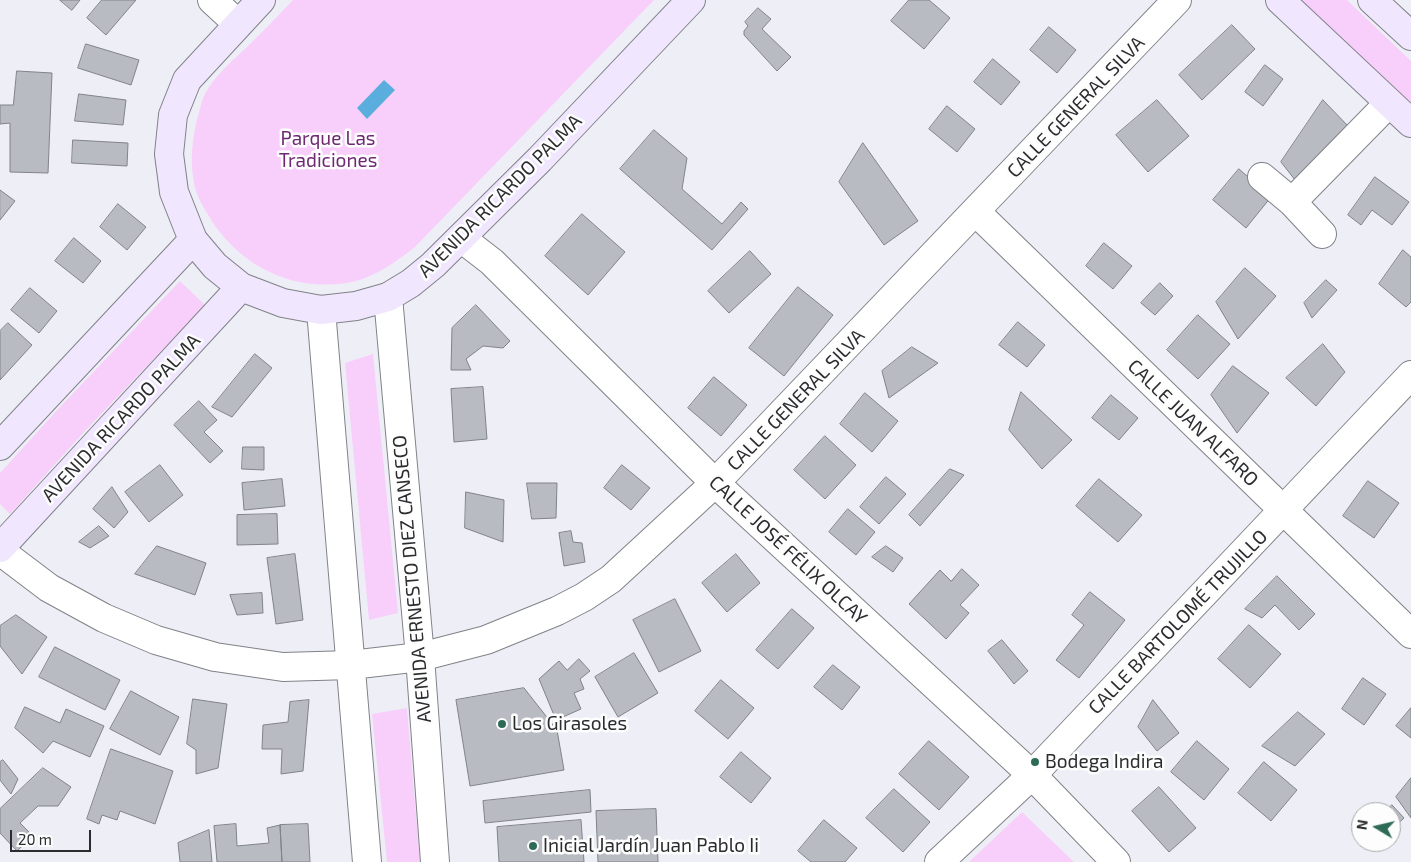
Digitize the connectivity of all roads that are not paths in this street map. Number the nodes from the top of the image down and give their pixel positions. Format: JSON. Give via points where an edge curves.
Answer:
{"nodes":[{"id":1,"x":212,"y":0,"type":"edge"},
{"id":2,"x":261,"y":0,"type":"edge"},
{"id":3,"x":690,"y":0,"type":"edge"},
{"id":4,"x":1178,"y":0,"type":"edge"},
{"id":5,"x":1280,"y":0,"type":"edge"},
{"id":6,"x":1372,"y":0,"type":"edge"},
{"id":7,"x":238,"y":24,"type":"junction"},
{"id":8,"x":1411,"y":36,"type":"edge"},
{"id":9,"x":1389,"y":102,"type":"junction"},
{"id":10,"x":1411,"y":123,"type":"edge"},
{"id":11,"x":1262,"y":177,"type":"dead end"},
{"id":12,"x":1292,"y":202,"type":"junction"},
{"id":13,"x":976,"y":212,"type":"junction"},
{"id":14,"x":1322,"y":234,"type":"dead end"},
{"id":15,"x":460,"y":238,"type":"junction"},
{"id":16,"x":193,"y":240,"type":"junction"},
{"id":17,"x":241,"y":287,"type":"junction"},
{"id":18,"x":388,"y":297,"type":"junction"},
{"id":19,"x":321,"y":310,"type":"junction"},
{"id":20,"x":1411,"y":375,"type":"edge"},
{"id":21,"x":0,"y":446,"type":"edge"},
{"id":22,"x":715,"y":483,"type":"junction"},
{"id":23,"x":1284,"y":511,"type":"junction"},
{"id":24,"x":0,"y":550,"type":"edge"},
{"id":25,"x":1411,"y":634,"type":"edge"},
{"id":26,"x":420,"y":657,"type":"junction"},
{"id":27,"x":350,"y":665,"type":"junction"},
{"id":28,"x":1032,"y":775,"type":"junction"},
{"id":29,"x":367,"y":862,"type":"edge"},
{"id":30,"x":435,"y":862,"type":"edge"},
{"id":31,"x":939,"y":862,"type":"edge"},
{"id":32,"x":1116,"y":862,"type":"edge"}],
"edges":[{"from":1,"to":7,"type":"street"},
{"from":2,"to":7,"type":"main road","name":"AVENIDA RICARDO PALMA"},
{"from":3,"to":15,"type":"main road","name":"AVENIDA RICARDO PALMA","via":[[540,159]]},
{"from":4,"to":13,"type":"street","name":"CALLE GENERAL SILVA"},
{"from":5,"to":9,"type":"main road"},
{"from":6,"to":8,"type":"main road"},
{"from":7,"to":16,"type":"main road","name":"AVENIDA RICARDO PALMA","via":[[187,80],[173,115],[169,154],[174,192]]},
{"from":9,"to":10,"type":"main road"},
{"from":9,"to":12,"type":"street"},
{"from":11,"to":12,"type":"street"},
{"from":12,"to":14,"type":"street"},
{"from":13,"to":22,"type":"street","name":"CALLE GENERAL SILVA"},
{"from":13,"to":23,"type":"street","name":"CALLE JUAN ALFARO"},
{"from":15,"to":18,"type":"main road","name":"AVENIDA RICARDO PALMA","via":[[418,277]]},
{"from":15,"to":22,"type":"street","name":"CALLE JOSÉ FÉLIX OLCAY","via":[[492,262]]},
{"from":16,"to":17,"type":"main road","name":"AVENIDA RICARDO PALMA","via":[[215,266]]},
{"from":16,"to":21,"type":"main road"},
{"from":17,"to":19,"type":"main road","name":"AVENIDA RICARDO PALMA","via":[[284,303]]},
{"from":17,"to":24,"type":"main road","name":"AVENIDA RICARDO PALMA"},
{"from":18,"to":19,"type":"main road","name":"AVENIDA RICARDO PALMA","via":[[356,306]]},
{"from":18,"to":26,"type":"street","name":"AVENIDA ERNESTO DIEZ CANSECO"},
{"from":19,"to":27,"type":"street"},
{"from":20,"to":23,"type":"street","name":"CALLE BARTOLOMÉ TRUJILLO"},
{"from":22,"to":26,"type":"street","name":"CALLE GENERAL SILVA","via":[[611,579],[584,597],[486,640]]},
{"from":22,"to":28,"type":"street","name":"CALLE JOSÉ FÉLIX OLCAY"},
{"from":23,"to":25,"type":"street","name":"CALLE JUAN ALFARO"},
{"from":23,"to":28,"type":"street","name":"CALLE BARTOLOMÉ TRUJILLO"},
{"from":24,"to":27,"type":"street","name":"CALLE GENERAL SILVA","via":[[57,592],[104,618],[156,640],[215,657],[283,667]]},
{"from":26,"to":27,"type":"street","name":"CALLE GENERAL SILVA"},
{"from":26,"to":30,"type":"street","name":"AVENIDA ERNESTO DIEZ CANSECO"},
{"from":27,"to":29,"type":"street"},
{"from":28,"to":31,"type":"street","name":"CALLE BARTOLOMÉ TRUJILLO"},
{"from":28,"to":32,"type":"street","name":"CALLE JOSÉ FÉLIX OLCAY"}]}
